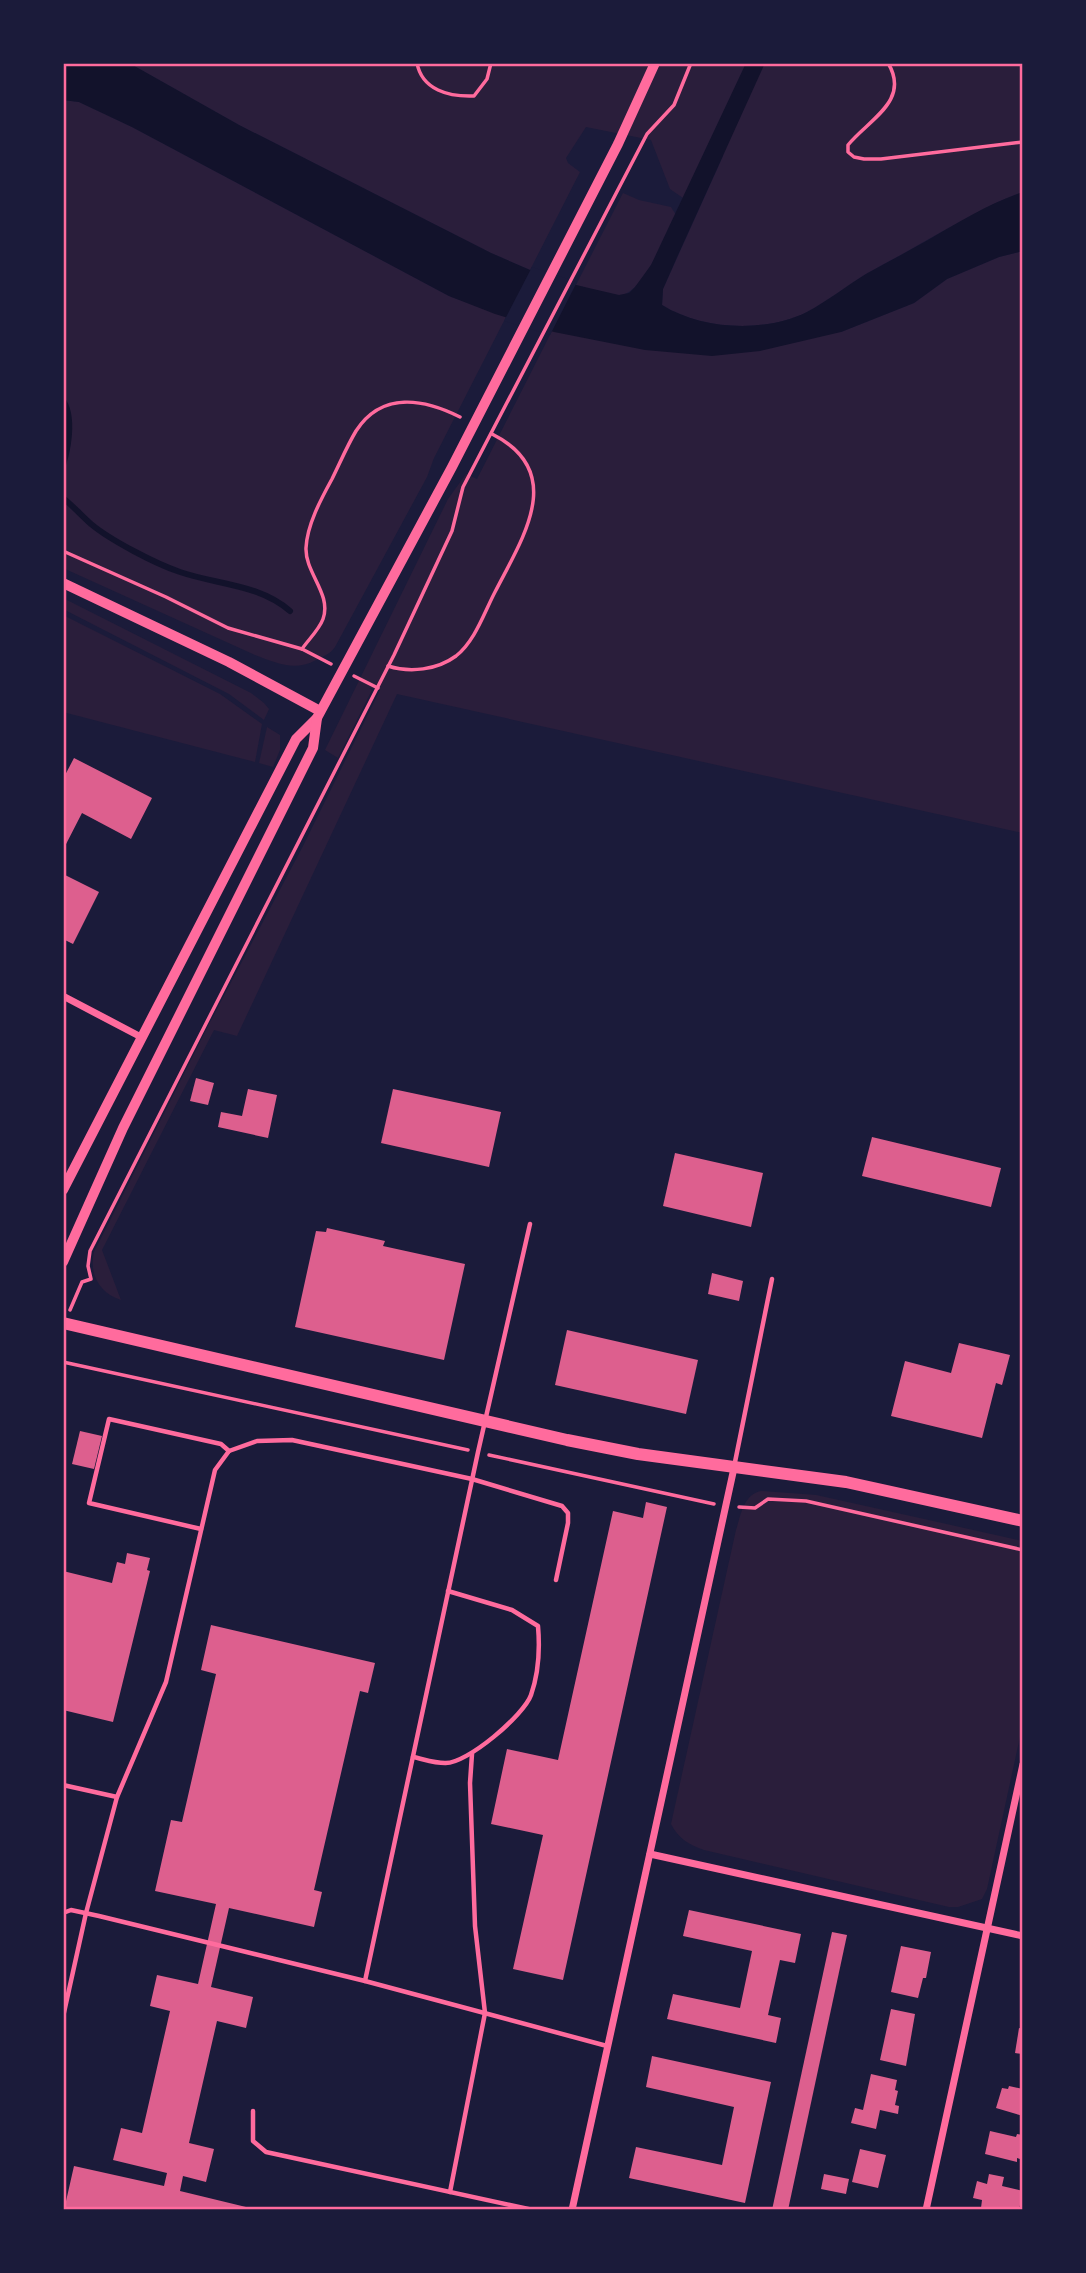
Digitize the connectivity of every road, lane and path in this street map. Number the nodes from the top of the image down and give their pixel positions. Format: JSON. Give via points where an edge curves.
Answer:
{"nodes":[{"id":1,"x":417,"y":63,"type":"edge"},
{"id":2,"x":491,"y":63,"type":"edge"},
{"id":3,"x":655,"y":63,"type":"edge"},
{"id":4,"x":691,"y":63,"type":"edge"},
{"id":5,"x":888,"y":63,"type":"edge"},
{"id":6,"x":1023,"y":142,"type":"edge"},
{"id":7,"x":63,"y":551,"type":"edge"},
{"id":8,"x":63,"y":583,"type":"edge"},
{"id":9,"x":320,"y":658,"type":"dead end"},
{"id":10,"x":360,"y":679,"type":"dead end"},
{"id":11,"x":378,"y":688,"type":"junction"},
{"id":12,"x":319,"y":714,"type":"junction"},
{"id":13,"x":63,"y":996,"type":"edge"},
{"id":14,"x":141,"y":1037,"type":"junction"},
{"id":15,"x":63,"y":1189,"type":"edge"},
{"id":16,"x":530,"y":1224,"type":"dead end"},
{"id":17,"x":63,"y":1262,"type":"edge"},
{"id":18,"x":772,"y":1279,"type":"dead end"},
{"id":19,"x":63,"y":1323,"type":"edge"},
{"id":20,"x":63,"y":1362,"type":"edge"},
{"id":21,"x":485,"y":1421,"type":"junction"},
{"id":22,"x":467,"y":1450,"type":"dead end"},
{"id":23,"x":229,"y":1451,"type":"junction"},
{"id":24,"x":495,"y":1456,"type":"dead end"},
{"id":25,"x":734,"y":1468,"type":"junction"},
{"id":26,"x":472,"y":1479,"type":"junction"},
{"id":27,"x":710,"y":1503,"type":"dead end"},
{"id":28,"x":743,"y":1508,"type":"dead end"},
{"id":29,"x":1023,"y":1521,"type":"edge"},
{"id":30,"x":201,"y":1529,"type":"junction"},
{"id":31,"x":1023,"y":1550,"type":"edge"},
{"id":32,"x":556,"y":1580,"type":"dead end"},
{"id":33,"x":448,"y":1591,"type":"junction"},
{"id":34,"x":472,"y":1754,"type":"junction"},
{"id":35,"x":413,"y":1756,"type":"junction"},
{"id":36,"x":1023,"y":1763,"type":"edge"},
{"id":37,"x":63,"y":1785,"type":"edge"},
{"id":38,"x":117,"y":1797,"type":"junction"},
{"id":39,"x":650,"y":1854,"type":"junction"},
{"id":40,"x":63,"y":1913,"type":"edge"},
{"id":41,"x":86,"y":1913,"type":"junction"},
{"id":42,"x":988,"y":1928,"type":"junction"},
{"id":43,"x":1023,"y":1936,"type":"edge"},
{"id":44,"x":365,"y":1981,"type":"junction"},
{"id":45,"x":485,"y":2013,"type":"junction"},
{"id":46,"x":63,"y":2018,"type":"edge"},
{"id":47,"x":608,"y":2046,"type":"junction"},
{"id":48,"x":253,"y":2111,"type":"dead end"},
{"id":49,"x":450,"y":2192,"type":"junction"},
{"id":50,"x":533,"y":2210,"type":"edge"},
{"id":51,"x":572,"y":2210,"type":"edge"},
{"id":52,"x":926,"y":2210,"type":"edge"}],
"edges":[{"from":1,"to":2,"type":"path","via":[[420,78],[429,85],[474,96]]},
{"from":3,"to":12,"type":"street","via":[[452,467]]},
{"from":4,"to":11,"type":"path","via":[[674,105],[647,134],[459,496],[452,531]]},
{"from":5,"to":6,"type":"path","via":[[895,77],[894,92],[886,108],[848,145],[854,157],[881,159]]},
{"from":7,"to":9,"type":"path","via":[[228,628]]},
{"from":8,"to":12,"type":"street","via":[[206,651]]},
{"from":10,"to":11,"type":"path"},
{"from":11,"to":19,"type":"path","via":[[90,1251],[91,1279],[82,1282]]},
{"from":12,"to":14,"type":"street","via":[[296,739]]},
{"from":12,"to":17,"type":"street","via":[[313,748],[124,1128]]},
{"from":13,"to":14,"type":"street"},
{"from":14,"to":15,"type":"street"},
{"from":16,"to":21,"type":"lane"},
{"from":18,"to":25,"type":"lane"},
{"from":19,"to":21,"type":"main road"},
{"from":20,"to":22,"type":"path"},
{"from":21,"to":25,"type":"main road","via":[[638,1454]]},
{"from":21,"to":26,"type":"lane"},
{"from":23,"to":26,"type":"lane","via":[[257,1441],[292,1440]]},
{"from":23,"to":30,"type":"lane","via":[[215,1470]]},
{"from":23,"to":30,"type":"lane","via":[[221,1444],[109,1419],[89,1503]]},
{"from":24,"to":27,"type":"path"},
{"from":25,"to":29,"type":"main road","via":[[846,1482]]},
{"from":25,"to":39,"type":"street"},
{"from":26,"to":32,"type":"lane","via":[[548,1501],[568,1513]]},
{"from":26,"to":33,"type":"lane"},
{"from":28,"to":31,"type":"path","via":[[768,1499],[806,1501]]},
{"from":30,"to":38,"type":"lane","via":[[166,1682]]},
{"from":33,"to":34,"type":"lane","via":[[512,1610],[538,1626],[540,1652],[530,1697],[518,1714]]},
{"from":33,"to":35,"type":"lane"},
{"from":34,"to":35,"type":"lane","via":[[444,1763]]},
{"from":34,"to":45,"type":"lane","via":[[475,1926]]},
{"from":35,"to":44,"type":"lane"},
{"from":36,"to":42,"type":"street"},
{"from":37,"to":38,"type":"lane"},
{"from":38,"to":41,"type":"lane"},
{"from":39,"to":42,"type":"street"},
{"from":39,"to":47,"type":"street"},
{"from":40,"to":41,"type":"lane"},
{"from":41,"to":44,"type":"lane"},
{"from":41,"to":46,"type":"lane"},
{"from":42,"to":43,"type":"street"},
{"from":42,"to":52,"type":"street"},
{"from":44,"to":45,"type":"lane"},
{"from":45,"to":47,"type":"lane"},
{"from":45,"to":49,"type":"lane"},
{"from":47,"to":51,"type":"street"},
{"from":48,"to":49,"type":"lane","via":[[253,2141],[266,2152]]},
{"from":49,"to":50,"type":"lane"}]}
